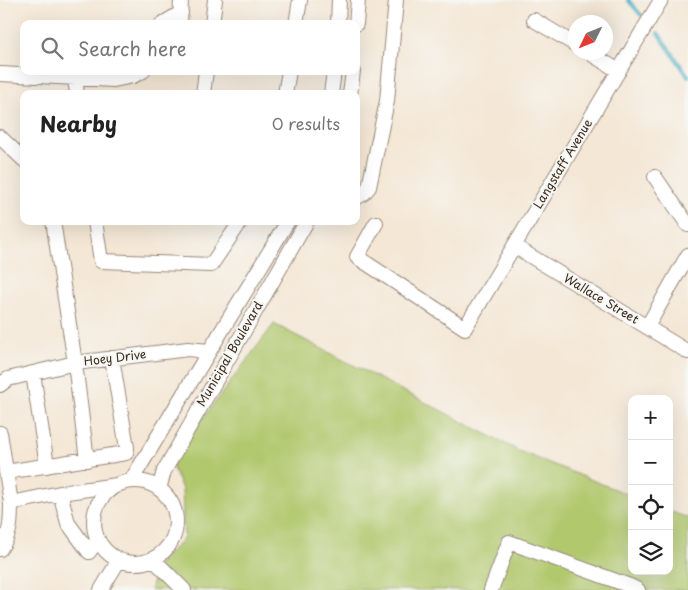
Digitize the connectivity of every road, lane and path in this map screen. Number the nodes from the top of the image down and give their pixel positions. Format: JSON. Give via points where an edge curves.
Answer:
{"nodes":[{"id":1,"x":215,"y":0,"type":"edge"},
{"id":2,"x":300,"y":0,"type":"edge"},
{"id":3,"x":339,"y":0,"type":"edge"},
{"id":4,"x":358,"y":0,"type":"edge"},
{"id":5,"x":396,"y":0,"type":"edge"},
{"id":6,"x":661,"y":0,"type":"edge"},
{"id":7,"x":180,"y":12,"type":"edge"},
{"id":8,"x":168,"y":20,"type":"edge"},
{"id":9,"x":212,"y":20,"type":"edge"},
{"id":10,"x":297,"y":20,"type":"edge"},
{"id":11,"x":338,"y":20,"type":"edge"},
{"id":12,"x":356,"y":20,"type":"edge"},
{"id":13,"x":534,"y":20,"type":"dead end"},
{"id":14,"x":568,"y":40,"type":"edge"},
{"id":15,"x":601,"y":60,"type":"edge"},
{"id":16,"x":618,"y":71,"type":"junction"},
{"id":17,"x":0,"y":74,"type":"edge"},
{"id":18,"x":135,"y":75,"type":"edge"},
{"id":19,"x":206,"y":75,"type":"edge"},
{"id":20,"x":288,"y":75,"type":"edge"},
{"id":21,"x":333,"y":75,"type":"edge"},
{"id":22,"x":352,"y":75,"type":"edge"},
{"id":23,"x":104,"y":76,"type":"edge"},
{"id":24,"x":76,"y":78,"type":"junction"},
{"id":25,"x":77,"y":90,"type":"edge"},
{"id":26,"x":204,"y":90,"type":"edge"},
{"id":27,"x":286,"y":90,"type":"edge"},
{"id":28,"x":332,"y":90,"type":"edge"},
{"id":29,"x":351,"y":90,"type":"edge"},
{"id":30,"x":0,"y":137,"type":"edge"},
{"id":31,"x":20,"y":156,"type":"edge"},
{"id":32,"x":655,"y":177,"type":"dead end"},
{"id":33,"x":360,"y":196,"type":"edge"},
{"id":34,"x":376,"y":223,"type":"dead end"},
{"id":35,"x":54,"y":225,"type":"edge"},
{"id":36,"x":96,"y":225,"type":"edge"},
{"id":37,"x":238,"y":225,"type":"edge"},
{"id":38,"x":286,"y":225,"type":"edge"},
{"id":39,"x":304,"y":225,"type":"edge"},
{"id":40,"x":688,"y":225,"type":"edge"},
{"id":41,"x":514,"y":246,"type":"junction"},
{"id":42,"x":688,"y":255,"type":"edge"},
{"id":43,"x":646,"y":327,"type":"junction"},
{"id":44,"x":210,"y":351,"type":"junction"},
{"id":45,"x":688,"y":352,"type":"edge"},
{"id":46,"x":112,"y":358,"type":"junction"},
{"id":47,"x":75,"y":363,"type":"junction"},
{"id":48,"x":33,"y":373,"type":"junction"},
{"id":49,"x":0,"y":385,"type":"edge"},
{"id":50,"x":0,"y":433,"type":"edge"},
{"id":51,"x":87,"y":460,"type":"junction"},
{"id":52,"x":47,"y":466,"type":"junction"},
{"id":53,"x":6,"y":472,"type":"junction"},
{"id":54,"x":124,"y":483,"type":"junction"},
{"id":55,"x":159,"y":489,"type":"junction"},
{"id":56,"x":60,"y":493,"type":"junction"},
{"id":57,"x":11,"y":503,"type":"junction"},
{"id":58,"x":98,"y":539,"type":"junction"},
{"id":59,"x":0,"y":549,"type":"edge"},
{"id":60,"x":153,"y":559,"type":"junction"},
{"id":61,"x":119,"y":560,"type":"junction"},
{"id":62,"x":101,"y":590,"type":"edge"},
{"id":63,"x":184,"y":590,"type":"edge"},
{"id":64,"x":490,"y":590,"type":"edge"},
{"id":65,"x":638,"y":590,"type":"edge"}],
"edges":[{"from":1,"to":9,"type":"street"},
{"from":2,"to":10,"type":"street"},
{"from":3,"to":11,"type":"street"},
{"from":4,"to":12,"type":"street"},
{"from":5,"to":33,"type":"street","via":[[387,101],[369,187]]},
{"from":6,"to":16,"type":"street","name":"Langstaff Avenue"},
{"from":7,"to":8,"type":"street"},
{"from":13,"to":14,"type":"street"},
{"from":15,"to":16,"type":"street"},
{"from":16,"to":41,"type":"street","name":"Langstaff Avenue"},
{"from":17,"to":24,"type":"street"},
{"from":18,"to":23,"type":"street","via":[[114,80]]},
{"from":19,"to":26,"type":"street"},
{"from":20,"to":27,"type":"street"},
{"from":21,"to":28,"type":"street"},
{"from":22,"to":29,"type":"street"},
{"from":23,"to":24,"type":"street"},
{"from":24,"to":25,"type":"street"},
{"from":30,"to":31,"type":"street"},
{"from":32,"to":40,"type":"street"},
{"from":34,"to":41,"type":"street","name":"Langstaff Avenue","via":[[358,257],[465,328]]},
{"from":35,"to":47,"type":"street","name":"Hoey Drive"},
{"from":36,"to":37,"type":"street","via":[[101,261],[212,265]]},
{"from":38,"to":44,"type":"street","name":"Municipal Boulevard"},
{"from":39,"to":55,"type":"street","name":"Municipal Boulevard","via":[[164,471]]},
{"from":41,"to":43,"type":"street","name":"Wallace Street"},
{"from":42,"to":43,"type":"street"},
{"from":43,"to":45,"type":"street","name":"Wallace Street"},
{"from":44,"to":46,"type":"street","name":"Hoey Drive","via":[[188,349]]},
{"from":44,"to":54,"type":"street","name":"Municipal Boulevard"},
{"from":46,"to":47,"type":"street","name":"Hoey Drive"},
{"from":46,"to":51,"type":"street","via":[[126,453]]},
{"from":47,"to":48,"type":"street"},
{"from":47,"to":51,"type":"street"},
{"from":48,"to":49,"type":"street","via":[[8,378]]},
{"from":48,"to":52,"type":"street"},
{"from":50,"to":53,"type":"street"},
{"from":51,"to":52,"type":"street"},
{"from":52,"to":53,"type":"street"},
{"from":53,"to":57,"type":"street"},
{"from":54,"to":55,"type":"street","via":[[139,481]]},
{"from":54,"to":56,"type":"street"},
{"from":54,"to":58,"type":"street","via":[[107,492],[96,510],[94,523]]},
{"from":55,"to":60,"type":"street","via":[[173,505],[175,534],[163,552]]},
{"from":56,"to":57,"type":"street"},
{"from":56,"to":58,"type":"street","via":[[68,523],[89,552]]},
{"from":57,"to":59,"type":"street","via":[[12,525]]},
{"from":58,"to":61,"type":"street","via":[[105,550]]},
{"from":60,"to":61,"type":"street","via":[[140,563]]},
{"from":60,"to":63,"type":"street"},
{"from":61,"to":62,"type":"street"},
{"from":64,"to":65,"type":"street","via":[[509,542]]}]}
